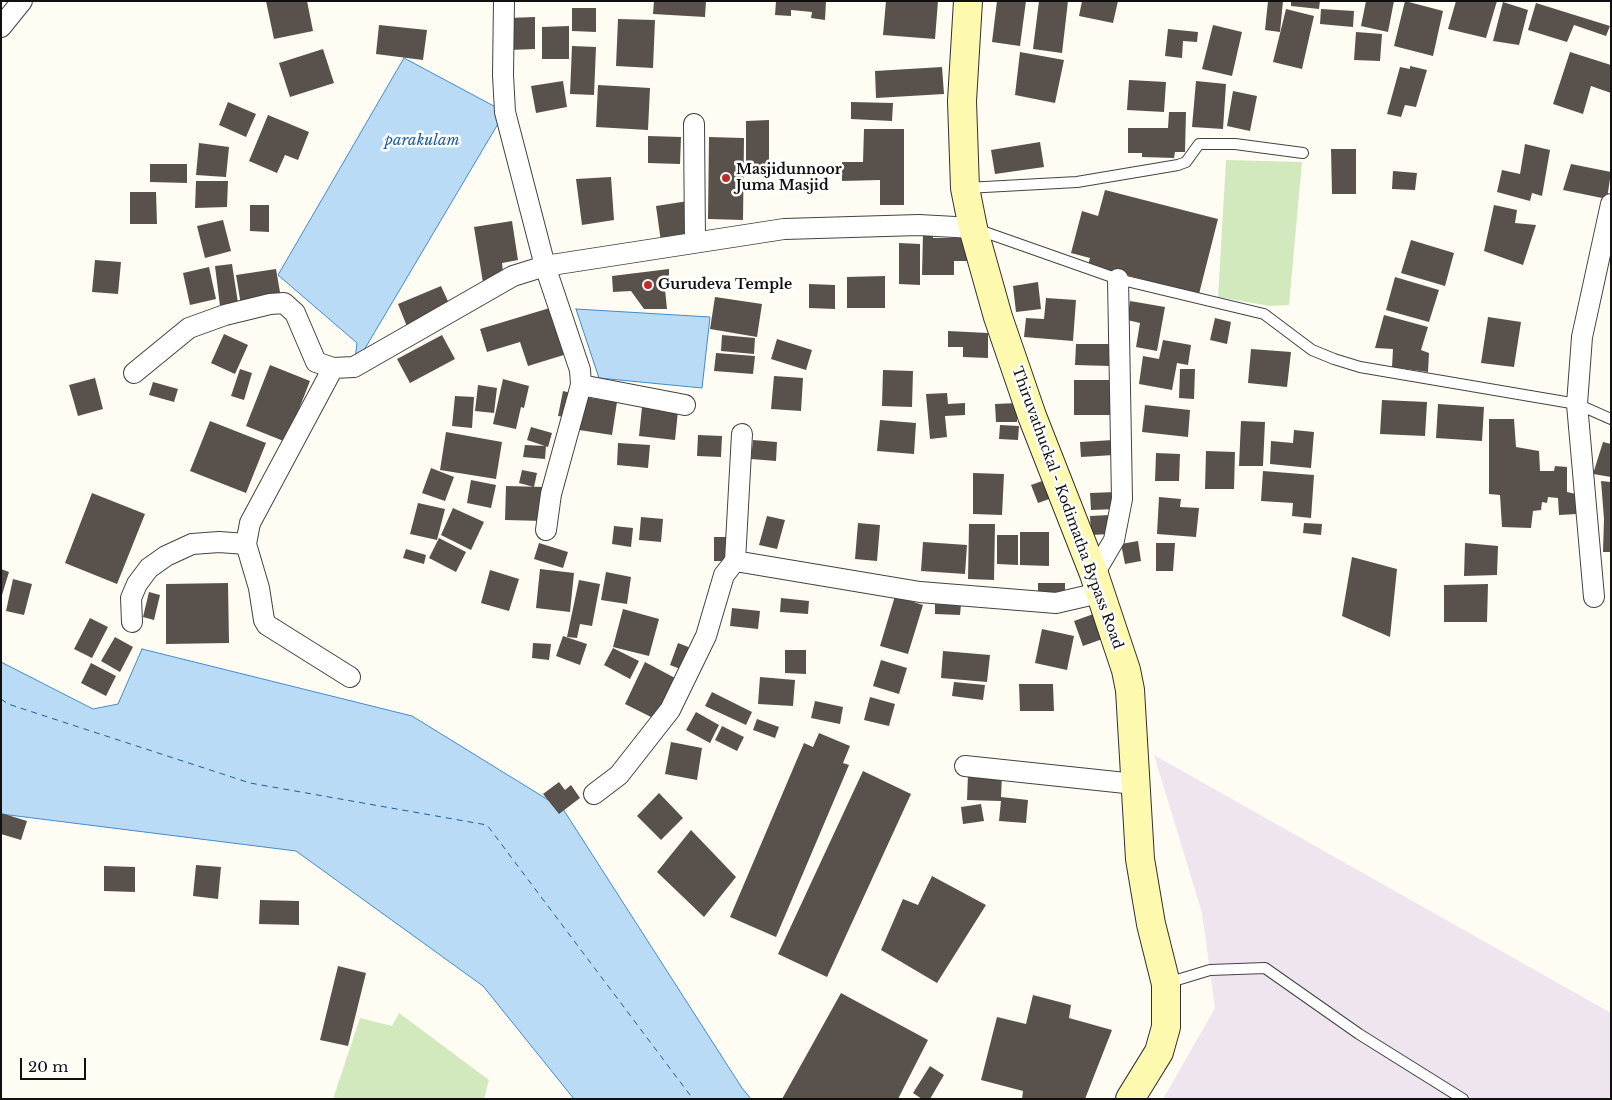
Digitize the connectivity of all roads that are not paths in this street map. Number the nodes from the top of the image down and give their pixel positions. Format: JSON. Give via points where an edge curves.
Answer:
{"nodes":[{"id":1,"x":22,"y":1,"type":"edge"},
{"id":2,"x":504,"y":1,"type":"edge"},
{"id":3,"x":968,"y":1,"type":"edge"},
{"id":4,"x":1,"y":27,"type":"edge"},
{"id":5,"x":694,"y":124,"type":"dead end"},
{"id":6,"x":1303,"y":153,"type":"dead end"},
{"id":7,"x":966,"y":188,"type":"junction"},
{"id":8,"x":1611,"y":204,"type":"edge"},
{"id":9,"x":973,"y":228,"type":"junction"},
{"id":10,"x":695,"y":241,"type":"junction"},
{"id":11,"x":545,"y":266,"type":"junction"},
{"id":12,"x":1118,"y":279,"type":"junction"},
{"id":13,"x":333,"y":368,"type":"junction"},
{"id":14,"x":134,"y":373,"type":"dead end"},
{"id":15,"x":581,"y":385,"type":"junction"},
{"id":16,"x":1577,"y":404,"type":"junction"},
{"id":17,"x":684,"y":405,"type":"dead end"},
{"id":18,"x":1611,"y":419,"type":"edge"},
{"id":19,"x":742,"y":434,"type":"dead end"},
{"id":20,"x":546,"y":530,"type":"dead end"},
{"id":21,"x":246,"y":544,"type":"junction"},
{"id":22,"x":735,"y":560,"type":"junction"},
{"id":23,"x":1097,"y":584,"type":"junction"},
{"id":24,"x":1594,"y":598,"type":"dead end"},
{"id":25,"x":132,"y":622,"type":"dead end"},
{"id":26,"x":350,"y":677,"type":"dead end"},
{"id":27,"x":965,"y":766,"type":"dead end"},
{"id":28,"x":1135,"y":784,"type":"junction"},
{"id":29,"x":594,"y":794,"type":"dead end"},
{"id":30,"x":1166,"y":984,"type":"junction"},
{"id":31,"x":1130,"y":1099,"type":"edge"},
{"id":32,"x":1463,"y":1099,"type":"edge"}],
"edges":[{"from":1,"to":4,"type":"street"},
{"from":2,"to":11,"type":"street","via":[[505,112]]},
{"from":3,"to":7,"type":"main road","name":"Thiruvathuckal - Kodimatha Bypass Road","via":[[962,101]]},
{"from":5,"to":10,"type":"street"},
{"from":6,"to":7,"type":"lane","via":[[1235,144],[1199,144],[1186,162],[1178,165],[1077,182]]},
{"from":7,"to":9,"type":"main road","name":"Thiruvathuckal - Kodimatha Bypass Road"},
{"from":8,"to":16,"type":"street","via":[[1582,337]]},
{"from":9,"to":10,"type":"street","via":[[919,225],[814,227]]},
{"from":9,"to":12,"type":"lane"},
{"from":9,"to":23,"type":"main road","name":"Thiruvathuckal - Kodimatha Bypass Road","via":[[998,317],[1032,416]]},
{"from":10,"to":11,"type":"street"},
{"from":11,"to":13,"type":"street","via":[[513,276],[354,367]]},
{"from":11,"to":15,"type":"street","via":[[580,370]]},
{"from":12,"to":16,"type":"lane","via":[[1264,314],[1312,350],[1360,367]]},
{"from":12,"to":23,"type":"street","via":[[1122,499],[1114,540]]},
{"from":13,"to":14,"type":"street","via":[[316,362],[295,313],[284,303],[224,315],[188,328]]},
{"from":13,"to":21,"type":"street","via":[[254,515]]},
{"from":15,"to":17,"type":"street"},
{"from":15,"to":20,"type":"street","via":[[551,494]]},
{"from":16,"to":18,"type":"lane"},
{"from":16,"to":24,"type":"street"},
{"from":19,"to":22,"type":"street"},
{"from":21,"to":25,"type":"street","via":[[192,544],[166,556],[137,584],[131,598]]},
{"from":21,"to":26,"type":"street","via":[[267,625]]},
{"from":22,"to":23,"type":"street","via":[[920,592],[1056,602]]},
{"from":22,"to":29,"type":"street","via":[[724,575],[706,636],[670,710],[619,775]]},
{"from":23,"to":28,"type":"main road","name":"Thiruvathuckal - Kodimatha Bypass Road","via":[[1130,690]]},
{"from":27,"to":28,"type":"street"},
{"from":28,"to":30,"type":"main road","name":"Thiruvathuckal - Kodimatha Bypass Road","via":[[1144,889]]},
{"from":30,"to":31,"type":"main road","name":"Thiruvathuckal - Kodimatha Bypass Road","via":[[1166,1027],[1159,1052]]},
{"from":30,"to":32,"type":"lane","via":[[1210,970],[1264,968],[1359,1034]]}]}
